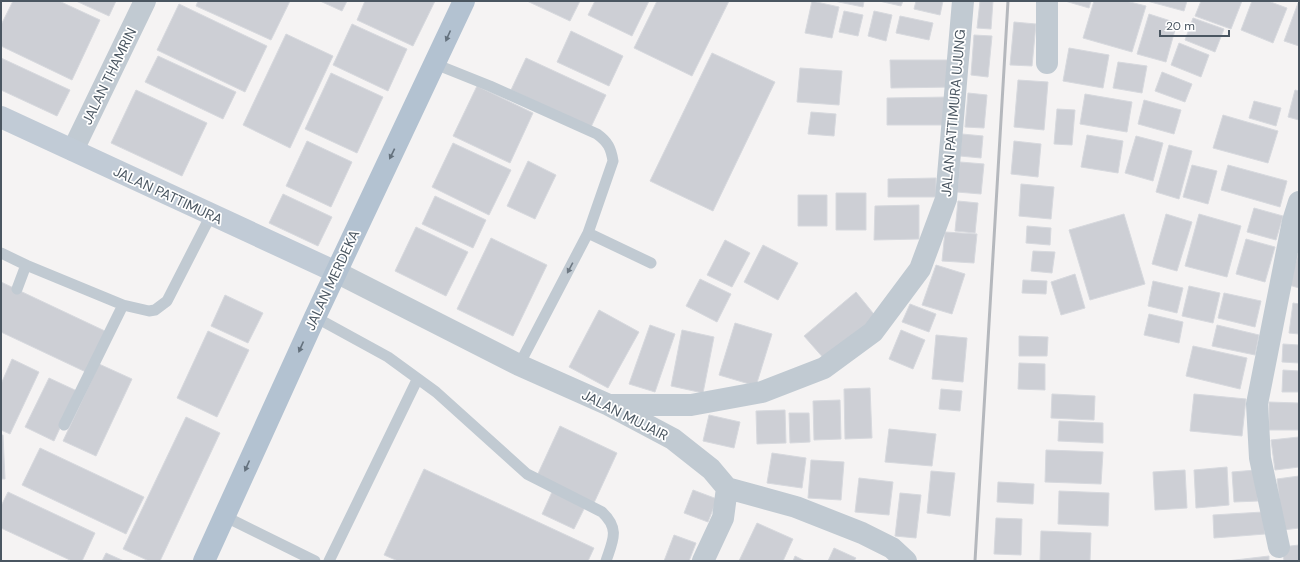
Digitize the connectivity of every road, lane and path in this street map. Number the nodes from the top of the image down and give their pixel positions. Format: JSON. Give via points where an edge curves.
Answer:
{"nodes":[{"id":1,"x":145,"y":1,"type":"edge"},
{"id":2,"x":464,"y":1,"type":"edge"},
{"id":3,"x":962,"y":1,"type":"edge"},
{"id":4,"x":1047,"y":1,"type":"edge"},
{"id":5,"x":1047,"y":63,"type":"dead end"},
{"id":6,"x":435,"y":64,"type":"junction"},
{"id":7,"x":1,"y":117,"type":"edge"},
{"id":8,"x":73,"y":150,"type":"junction"},
{"id":9,"x":1299,"y":202,"type":"edge"},
{"id":10,"x":211,"y":215,"type":"junction"},
{"id":11,"x":588,"y":233,"type":"junction"},
{"id":12,"x":1,"y":253,"type":"edge"},
{"id":13,"x":651,"y":263,"type":"dead end"},
{"id":14,"x":26,"y":265,"type":"junction"},
{"id":15,"x":336,"y":272,"type":"junction"},
{"id":16,"x":17,"y":290,"type":"dead end"},
{"id":17,"x":123,"y":305,"type":"junction"},
{"id":18,"x":315,"y":317,"type":"junction"},
{"id":19,"x":519,"y":365,"type":"junction"},
{"id":20,"x":417,"y":380,"type":"junction"},
{"id":21,"x":609,"y":405,"type":"junction"},
{"id":22,"x":64,"y":425,"type":"dead end"},
{"id":23,"x":727,"y":488,"type":"junction"},
{"id":24,"x":224,"y":516,"type":"junction"},
{"id":25,"x":1279,"y":547,"type":"dead end"},
{"id":26,"x":204,"y":561,"type":"edge"},
{"id":27,"x":315,"y":561,"type":"edge"},
{"id":28,"x":330,"y":561,"type":"edge"},
{"id":29,"x":606,"y":561,"type":"edge"},
{"id":30,"x":703,"y":561,"type":"edge"},
{"id":31,"x":906,"y":561,"type":"edge"}],
"edges":[{"from":1,"to":8,"type":"street","name":"JALAN THAMRIN"},
{"from":2,"to":6,"type":"main road","name":"JALAN MERDEKA","one_way":true},
{"from":3,"to":21,"type":"street","name":"JALAN PATTIMURA UJUNG","via":[[946,199],[920,269],[873,332],[824,368],[762,392],[691,405]]},
{"from":4,"to":5,"type":"street"},
{"from":6,"to":11,"type":"lane","via":[[597,134],[606,141],[612,149],[614,161]]},
{"from":6,"to":15,"type":"main road","name":"JALAN MERDEKA","one_way":true},
{"from":7,"to":8,"type":"street","name":"JALAN PATTIMURA"},
{"from":8,"to":10,"type":"street","name":"JALAN PATTIMURA"},
{"from":9,"to":25,"type":"street","via":[[1293,221],[1257,404],[1260,458]]},
{"from":10,"to":15,"type":"street","name":"JALAN PATTIMURA"},
{"from":10,"to":17,"type":"lane","via":[[167,301],[156,310],[149,311]]},
{"from":11,"to":13,"type":"lane"},
{"from":11,"to":19,"type":"lane","one_way":true},
{"from":12,"to":14,"type":"lane"},
{"from":14,"to":16,"type":"lane"},
{"from":14,"to":17,"type":"lane"},
{"from":15,"to":18,"type":"main road","name":"JALAN MERDEKA"},
{"from":15,"to":19,"type":"street","name":"JALAN MUJAIR"},
{"from":17,"to":22,"type":"lane"},
{"from":18,"to":20,"type":"lane","via":[[388,357]]},
{"from":18,"to":24,"type":"main road","name":"JALAN MERDEKA","one_way":true},
{"from":19,"to":21,"type":"street","name":"JALAN MUJAIR"},
{"from":20,"to":28,"type":"lane"},
{"from":20,"to":29,"type":"lane","via":[[436,392],[527,474],[602,512],[613,526],[614,537]]},
{"from":21,"to":23,"type":"street","name":"JALAN MUJAIR","via":[[673,439],[711,469]]},
{"from":23,"to":30,"type":"street","via":[[723,518]]},
{"from":23,"to":31,"type":"street","via":[[796,507],[862,533],[892,548]]},
{"from":24,"to":26,"type":"main road","name":"JALAN MERDEKA"},
{"from":24,"to":27,"type":"lane"}]}
